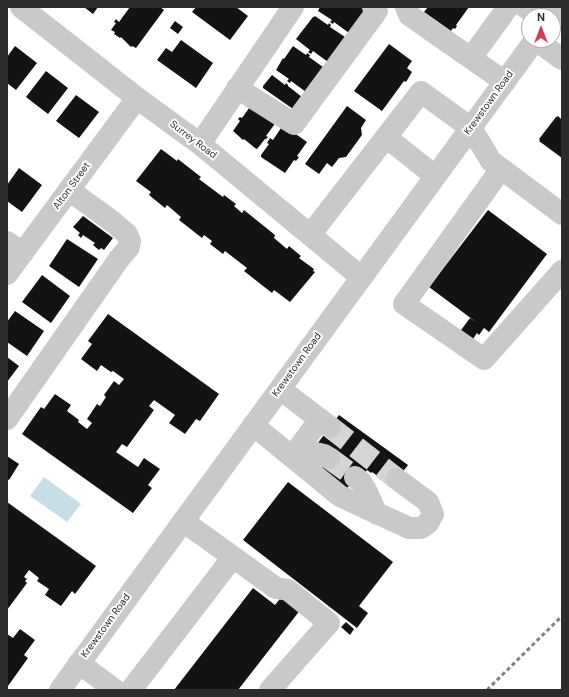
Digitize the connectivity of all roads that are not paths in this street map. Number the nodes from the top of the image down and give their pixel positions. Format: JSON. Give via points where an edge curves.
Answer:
{"nodes":[{"id":1,"x":21,"y":7,"type":"edge"},
{"id":2,"x":293,"y":7,"type":"edge"},
{"id":3,"x":373,"y":7,"type":"edge"},
{"id":4,"x":406,"y":7,"type":"edge"},
{"id":5,"x":508,"y":7,"type":"edge"},
{"id":6,"x":530,"y":48,"type":"edge"},
{"id":7,"x":547,"y":48,"type":"edge"},
{"id":8,"x":471,"y":58,"type":"junction"},
{"id":9,"x":562,"y":59,"type":"edge"},
{"id":10,"x":505,"y":82,"type":"junction"},
{"id":11,"x":238,"y":88,"type":"junction"},
{"id":12,"x":137,"y":98,"type":"junction"},
{"id":13,"x":471,"y":128,"type":"junction"},
{"id":14,"x":386,"y":137,"type":"junction"},
{"id":15,"x":200,"y":144,"type":"junction"},
{"id":16,"x":501,"y":169,"type":"junction"},
{"id":17,"x":435,"y":176,"type":"junction"},
{"id":18,"x":69,"y":190,"type":"junction"},
{"id":19,"x":562,"y":214,"type":"edge"},
{"id":20,"x":310,"y":235,"type":"junction"},
{"id":21,"x":15,"y":247,"type":"edge"},
{"id":22,"x":562,"y":271,"type":"edge"},
{"id":23,"x":7,"y":274,"type":"edge"},
{"id":24,"x":361,"y":277,"type":"junction"},
{"id":25,"x":280,"y":389,"type":"junction"},
{"id":26,"x":7,"y":419,"type":"edge"},
{"id":27,"x":253,"y":425,"type":"junction"},
{"id":28,"x":311,"y":456,"type":"junction"},
{"id":29,"x":397,"y":479,"type":"tunnel mouth"},
{"id":30,"x":357,"y":484,"type":"tunnel mouth"},
{"id":31,"x":377,"y":514,"type":"junction"},
{"id":32,"x":183,"y":521,"type":"junction"},
{"id":33,"x":233,"y":557,"type":"junction"},
{"id":34,"x":79,"y":663,"type":"junction"},
{"id":35,"x":60,"y":690,"type":"edge"},
{"id":36,"x":115,"y":690,"type":"edge"},
{"id":37,"x":131,"y":690,"type":"edge"},
{"id":38,"x":270,"y":690,"type":"edge"}],
"edges":[{"from":1,"to":12,"type":"street","name":"Surrey Road"},
{"from":2,"to":11,"type":"street"},
{"from":3,"to":11,"type":"street","via":[[377,11],[294,124]]},
{"from":4,"to":8,"type":"street","via":[[409,15]]},
{"from":5,"to":8,"type":"street"},
{"from":6,"to":10,"type":"street","name":"Krewstown Road"},
{"from":7,"to":9,"type":"street"},
{"from":8,"to":10,"type":"street"},
{"from":10,"to":13,"type":"street","name":"Krewstown Road"},
{"from":11,"to":15,"type":"street"},
{"from":12,"to":15,"type":"street","name":"Surrey Road"},
{"from":12,"to":18,"type":"street","name":"Alton Street"},
{"from":13,"to":14,"type":"street","via":[[421,92]]},
{"from":13,"to":16,"type":"street","via":[[491,162]]},
{"from":13,"to":17,"type":"street","name":"Krewstown Road"},
{"from":14,"to":17,"type":"street"},
{"from":14,"to":20,"type":"street"},
{"from":15,"to":20,"type":"street","name":"Surrey Road"},
{"from":16,"to":19,"type":"street"},
{"from":16,"to":22,"type":"street","via":[[404,304],[484,359]]},
{"from":17,"to":24,"type":"street","name":"Krewstown Road"},
{"from":18,"to":21,"type":"street","name":"Alton Street"},
{"from":18,"to":26,"type":"street","via":[[127,234],[129,247]]},
{"from":20,"to":24,"type":"street","name":"Surrey Road"},
{"from":21,"to":23,"type":"street","name":"Alton Street"},
{"from":24,"to":25,"type":"street","name":"Krewstown Road"},
{"from":25,"to":27,"type":"street","name":"Krewstown Road"},
{"from":25,"to":28,"type":"street","via":[[325,423]]},
{"from":27,"to":28,"type":"street"},
{"from":27,"to":32,"type":"street","name":"Krewstown Road"},
{"from":28,"to":31,"type":"street","via":[[340,496]]},
{"from":29,"to":31,"type":"street","via":[[428,502],[433,514],[428,523],[421,528],[409,528]]},
{"from":30,"to":31,"type":"street"},
{"from":32,"to":33,"type":"street"},
{"from":32,"to":34,"type":"street","name":"Krewstown Road"},
{"from":33,"to":37,"type":"street"},
{"from":33,"to":38,"type":"street","via":[[276,588],[288,590],[329,623]]},
{"from":34,"to":35,"type":"street","name":"Krewstown Road"},
{"from":34,"to":36,"type":"street"}]}
